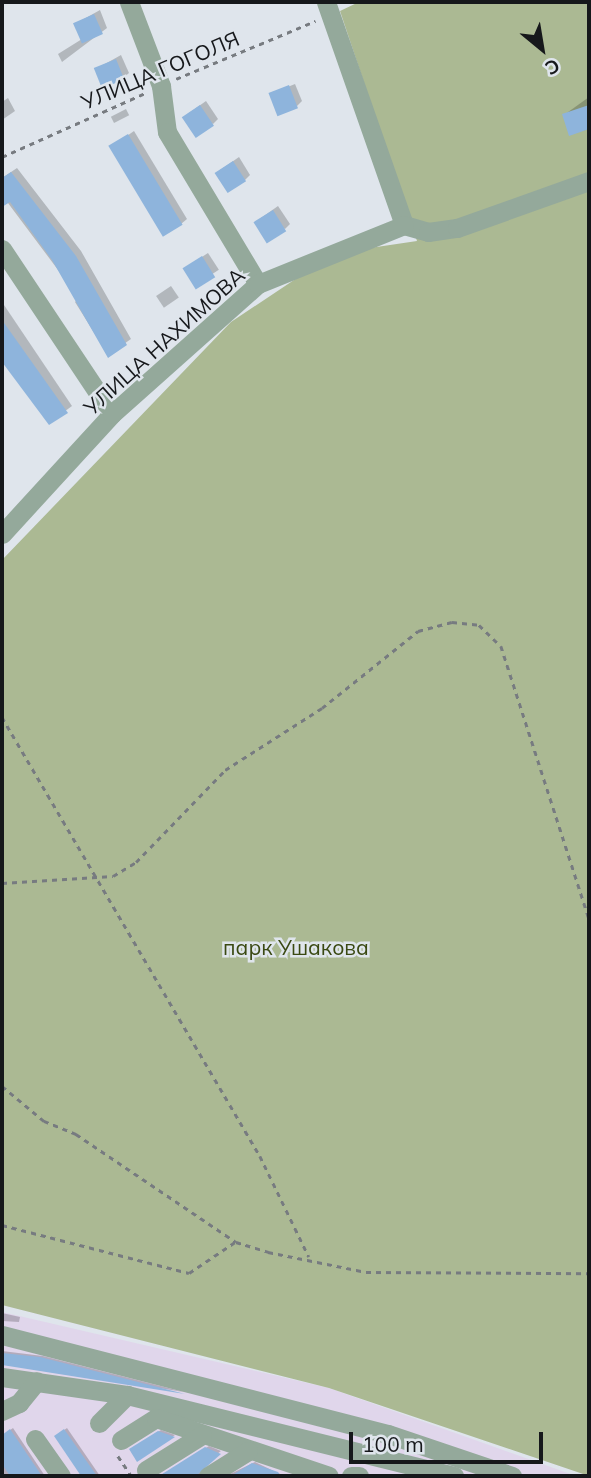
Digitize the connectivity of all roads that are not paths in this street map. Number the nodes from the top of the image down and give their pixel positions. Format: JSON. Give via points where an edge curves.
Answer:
{"nodes":[{"id":1,"x":129,"y":2,"type":"edge"},
{"id":2,"x":329,"y":8,"type":"edge"},
{"id":3,"x":589,"y":181,"type":"edge"},
{"id":4,"x":404,"y":225,"type":"junction"},
{"id":5,"x":2,"y":249,"type":"edge"},
{"id":6,"x":258,"y":284,"type":"junction"},
{"id":7,"x":112,"y":414,"type":"junction"},
{"id":8,"x":2,"y":534,"type":"edge"},
{"id":9,"x":2,"y":1335,"type":"edge"},
{"id":10,"x":2,"y":1377,"type":"edge"},
{"id":11,"x":37,"y":1381,"type":"junction"},
{"id":12,"x":189,"y":1382,"type":"junction"},
{"id":13,"x":127,"y":1395,"type":"junction"},
{"id":14,"x":279,"y":1406,"type":"junction"},
{"id":15,"x":2,"y":1411,"type":"edge"},
{"id":16,"x":219,"y":1420,"type":"junction"},
{"id":17,"x":99,"y":1423,"type":"dead end"},
{"id":18,"x":345,"y":1423,"type":"junction"},
{"id":19,"x":202,"y":1435,"type":"junction"},
{"id":20,"x":35,"y":1438,"type":"dead end"},
{"id":21,"x":121,"y":1440,"type":"dead end"},
{"id":22,"x":296,"y":1441,"type":"junction"},
{"id":23,"x":248,"y":1451,"type":"junction"},
{"id":24,"x":359,"y":1452,"type":"junction"},
{"id":25,"x":391,"y":1468,"type":"edge"},
{"id":26,"x":146,"y":1470,"type":"dead end"},
{"id":27,"x":286,"y":1471,"type":"edge"},
{"id":28,"x":61,"y":1476,"type":"edge"},
{"id":29,"x":208,"y":1476,"type":"edge"},
{"id":30,"x":328,"y":1476,"type":"edge"},
{"id":31,"x":351,"y":1476,"type":"edge"},
{"id":32,"x":359,"y":1476,"type":"edge"},
{"id":33,"x":454,"y":1476,"type":"edge"},
{"id":34,"x":512,"y":1476,"type":"edge"}],
"edges":[{"from":1,"to":6,"type":"street","via":[[161,86],[167,132]]},
{"from":2,"to":4,"type":"street"},
{"from":3,"to":4,"type":"street","via":[[457,228],[428,232]]},
{"from":4,"to":6,"type":"street","name":"УЛИЦА НАХИМОВА"},
{"from":5,"to":7,"type":"street"},
{"from":6,"to":7,"type":"street","name":"УЛИЦА НАХИМОВА"},
{"from":7,"to":8,"type":"street","name":"УЛИЦА НАХИМОВА"},
{"from":9,"to":12,"type":"street"},
{"from":10,"to":11,"type":"street"},
{"from":11,"to":13,"type":"street"},
{"from":11,"to":15,"type":"street","via":[[19,1403]]},
{"from":12,"to":14,"type":"street"},
{"from":12,"to":16,"type":"street"},
{"from":13,"to":16,"type":"street"},
{"from":13,"to":17,"type":"street"},
{"from":14,"to":18,"type":"street"},
{"from":14,"to":22,"type":"street"},
{"from":16,"to":22,"type":"street"},
{"from":18,"to":24,"type":"street"},
{"from":18,"to":34,"type":"street"},
{"from":19,"to":21,"type":"street","via":[[156,1418]]},
{"from":19,"to":23,"type":"street"},
{"from":19,"to":26,"type":"street"},
{"from":20,"to":28,"type":"street"},
{"from":22,"to":24,"type":"street"},
{"from":23,"to":27,"type":"street"},
{"from":23,"to":29,"type":"street"},
{"from":24,"to":25,"type":"street"},
{"from":25,"to":33,"type":"street"},
{"from":27,"to":30,"type":"street"},
{"from":31,"to":32,"type":"street"}]}
